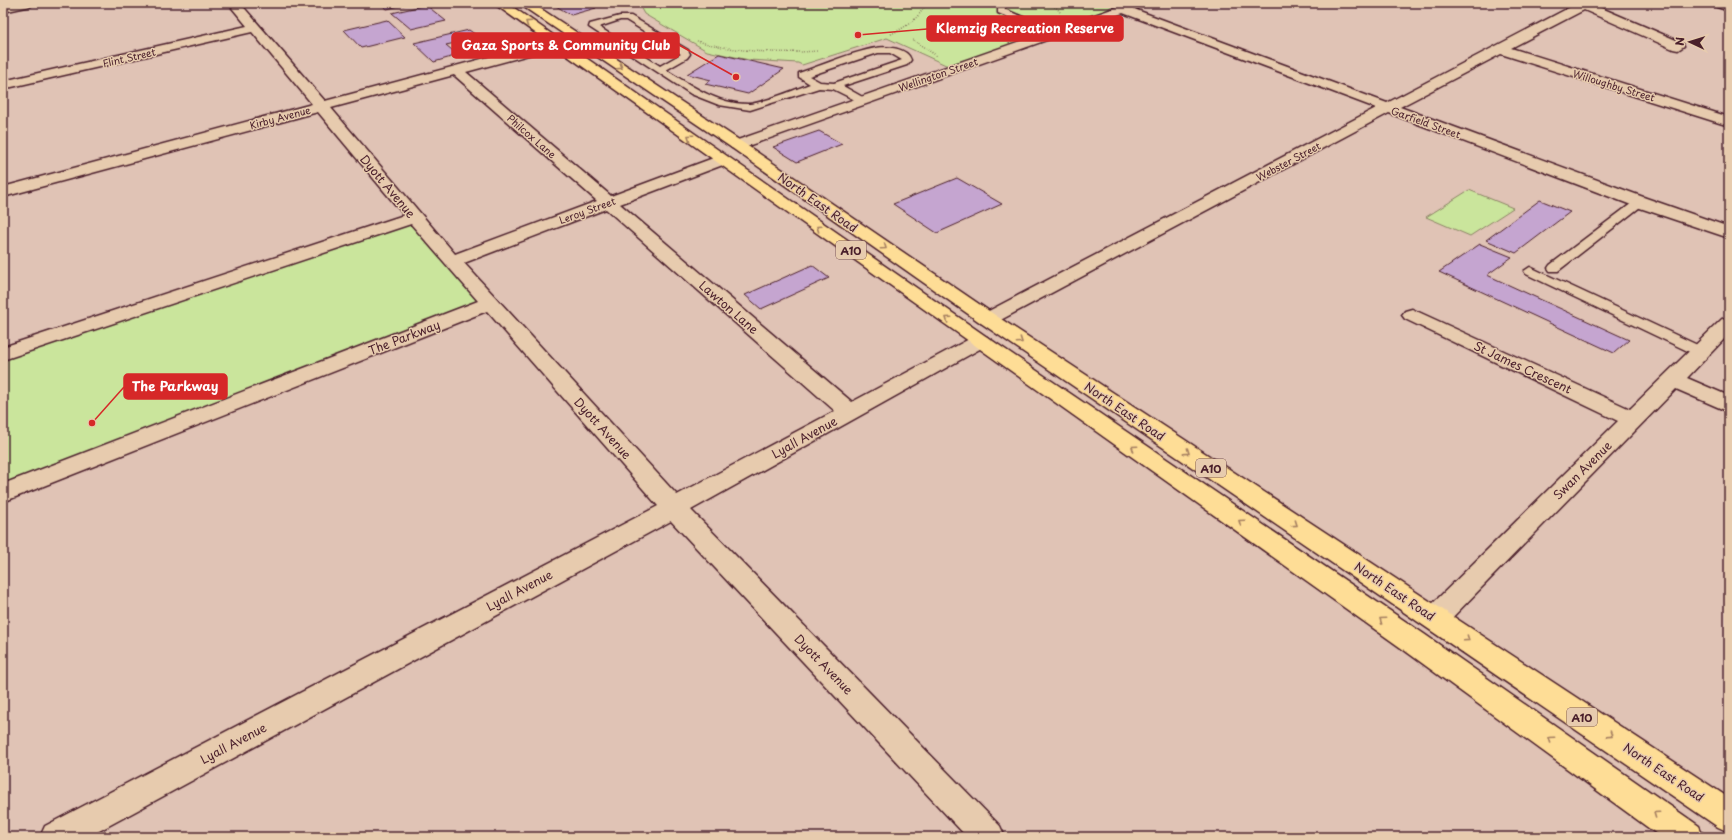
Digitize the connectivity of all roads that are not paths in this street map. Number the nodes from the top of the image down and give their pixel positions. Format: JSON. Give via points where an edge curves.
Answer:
{"nodes":[{"id":1,"x":27,"y":3,"type":"edge"},
{"id":2,"x":234,"y":3,"type":"edge"},
{"id":3,"x":499,"y":3,"type":"edge"},
{"id":4,"x":524,"y":3,"type":"edge"},
{"id":5,"x":1718,"y":3,"type":"edge"},
{"id":6,"x":1585,"y":4,"type":"edge"},
{"id":7,"x":1130,"y":5,"type":"edge"},
{"id":8,"x":1729,"y":7,"type":"edge"},
{"id":9,"x":3,"y":8,"type":"edge"},
{"id":10,"x":1001,"y":11,"type":"dead end"},
{"id":11,"x":255,"y":28,"type":"junction"},
{"id":12,"x":1056,"y":33,"type":"junction"},
{"id":13,"x":576,"y":38,"type":"junction"},
{"id":14,"x":557,"y":43,"type":"junction"},
{"id":15,"x":1678,"y":46,"type":"dead end"},
{"id":16,"x":1499,"y":49,"type":"junction"},
{"id":17,"x":456,"y":70,"type":"junction"},
{"id":18,"x":660,"y":70,"type":"junction"},
{"id":19,"x":3,"y":85,"type":"edge"},
{"id":20,"x":818,"y":85,"type":"junction"},
{"id":21,"x":835,"y":86,"type":"junction"},
{"id":22,"x":863,"y":101,"type":"junction"},
{"id":23,"x":322,"y":106,"type":"junction"},
{"id":24,"x":1388,"y":108,"type":"junction"},
{"id":25,"x":1729,"y":122,"type":"edge"},
{"id":26,"x":737,"y":145,"type":"junction"},
{"id":27,"x":722,"y":160,"type":"junction"},
{"id":28,"x":3,"y":192,"type":"edge"},
{"id":29,"x":608,"y":202,"type":"junction"},
{"id":30,"x":1640,"y":202,"type":"junction"},
{"id":31,"x":414,"y":217,"type":"junction"},
{"id":32,"x":1729,"y":233,"type":"edge"},
{"id":33,"x":452,"y":261,"type":"junction"},
{"id":34,"x":1554,"y":268,"type":"dead end"},
{"id":35,"x":1530,"y":271,"type":"dead end"},
{"id":36,"x":491,"y":303,"type":"junction"},
{"id":37,"x":1412,"y":314,"type":"dead end"},
{"id":38,"x":1729,"y":323,"type":"edge"},
{"id":39,"x":984,"y":330,"type":"junction"},
{"id":40,"x":1701,"y":352,"type":"junction"},
{"id":41,"x":3,"y":354,"type":"edge"},
{"id":42,"x":1674,"y":380,"type":"junction"},
{"id":43,"x":1729,"y":405,"type":"edge"},
{"id":44,"x":850,"y":412,"type":"junction"},
{"id":45,"x":1633,"y":419,"type":"junction"},
{"id":46,"x":3,"y":493,"type":"edge"},
{"id":47,"x":674,"y":508,"type":"junction"},
{"id":48,"x":1435,"y":618,"type":"junction"},
{"id":49,"x":1414,"y":642,"type":"junction"},
{"id":50,"x":1729,"y":816,"type":"edge"},
{"id":51,"x":56,"y":837,"type":"edge"},
{"id":52,"x":989,"y":837,"type":"edge"},
{"id":53,"x":1688,"y":837,"type":"edge"}],
"edges":[{"from":1,"to":9,"type":"street"},
{"from":2,"to":11,"type":"street","name":"Dyott Avenue"},
{"from":14,"to":3,"type":"highway","name":"North East Road","number":"A10","one_way":true},
{"from":4,"to":13,"type":"highway","name":"North East Road","number":"A10"},
{"from":5,"to":8,"type":"street"},
{"from":6,"to":15,"type":"street"},
{"from":6,"to":16,"type":"street","name":"Webster Street"},
{"from":7,"to":12,"type":"street","name":"Wellington Street"},
{"from":7,"to":24,"type":"street","name":"Garfield Street"},
{"from":10,"to":12,"type":"lane"},
{"from":11,"to":19,"type":"street","name":"Flint Street"},
{"from":11,"to":23,"type":"street","name":"Dyott Avenue"},
{"from":12,"to":22,"type":"street","name":"Wellington Street"},
{"from":13,"to":14,"type":"highway"},
{"from":13,"to":26,"type":"highway","name":"North East Road","number":"A10","one_way":true},
{"from":14,"to":17,"type":"street","name":"Kirby Avenue"},
{"from":27,"to":14,"type":"highway","name":"North East Road","number":"A10","one_way":true},
{"from":16,"to":24,"type":"street","name":"Webster Street"},
{"from":16,"to":25,"type":"street","name":"Willoughby Street"},
{"from":17,"to":23,"type":"street","name":"Kirby Avenue"},
{"from":17,"to":29,"type":"street","name":"Philcox Lane"},
{"from":18,"to":18,"type":"lane","via":[[593,27],[593,26],[628,18],[685,52],[684,56]]},
{"from":18,"to":20,"type":"lane","via":[[706,98],[742,106],[756,106]]},
{"from":20,"to":21,"type":"lane"},
{"from":20,"to":21,"type":"lane","via":[[802,75],[877,50],[891,50],[907,60]]},
{"from":21,"to":22,"type":"lane"},
{"from":22,"to":26,"type":"street","name":"Wellington Street"},
{"from":23,"to":28,"type":"street","name":"Kirby Avenue"},
{"from":23,"to":31,"type":"street","name":"Dyott Avenue"},
{"from":24,"to":30,"type":"street","name":"Garfield Street"},
{"from":24,"to":39,"type":"street","name":"Webster Street"},
{"from":26,"to":27,"type":"highway"},
{"from":26,"to":39,"type":"highway","name":"North East Road","number":"A10","one_way":true},
{"from":27,"to":29,"type":"street","name":"Leroy Street"},
{"from":39,"to":27,"type":"highway","name":"North East Road","number":"A10","one_way":true},
{"from":29,"to":33,"type":"street","name":"Leroy Street"},
{"from":29,"to":44,"type":"street","name":"Lawton Lane"},
{"from":30,"to":32,"type":"street","name":"Garfield Street"},
{"from":30,"to":34,"type":"lane"},
{"from":31,"to":33,"type":"street","name":"Dyott Avenue"},
{"from":31,"to":41,"type":"street"},
{"from":33,"to":36,"type":"street","name":"Dyott Avenue"},
{"from":35,"to":40,"type":"lane"},
{"from":36,"to":46,"type":"street","name":"The Parkway"},
{"from":36,"to":47,"type":"street","name":"Dyott Avenue"},
{"from":37,"to":45,"type":"street","name":"St James Crescent"},
{"from":38,"to":40,"type":"street","name":"Swan Avenue"},
{"from":39,"to":44,"type":"street","name":"Lyall Avenue"},
{"from":39,"to":48,"type":"highway","name":"North East Road","number":"A10","one_way":true},
{"from":49,"to":39,"type":"highway","name":"North East Road","number":"A10","one_way":true},
{"from":40,"to":42,"type":"street","name":"Swan Avenue"},
{"from":42,"to":43,"type":"street"},
{"from":42,"to":45,"type":"street","name":"Swan Avenue"},
{"from":44,"to":47,"type":"street","name":"Lyall Avenue"},
{"from":45,"to":48,"type":"street","name":"Swan Avenue"},
{"from":47,"to":51,"type":"street","name":"Lyall Avenue"},
{"from":47,"to":52,"type":"street","name":"Dyott Avenue"},
{"from":48,"to":49,"type":"highway"},
{"from":48,"to":50,"type":"highway","name":"North East Road","number":"A10","one_way":true},
{"from":53,"to":49,"type":"highway","name":"North East Road","number":"A10","one_way":true}]}
